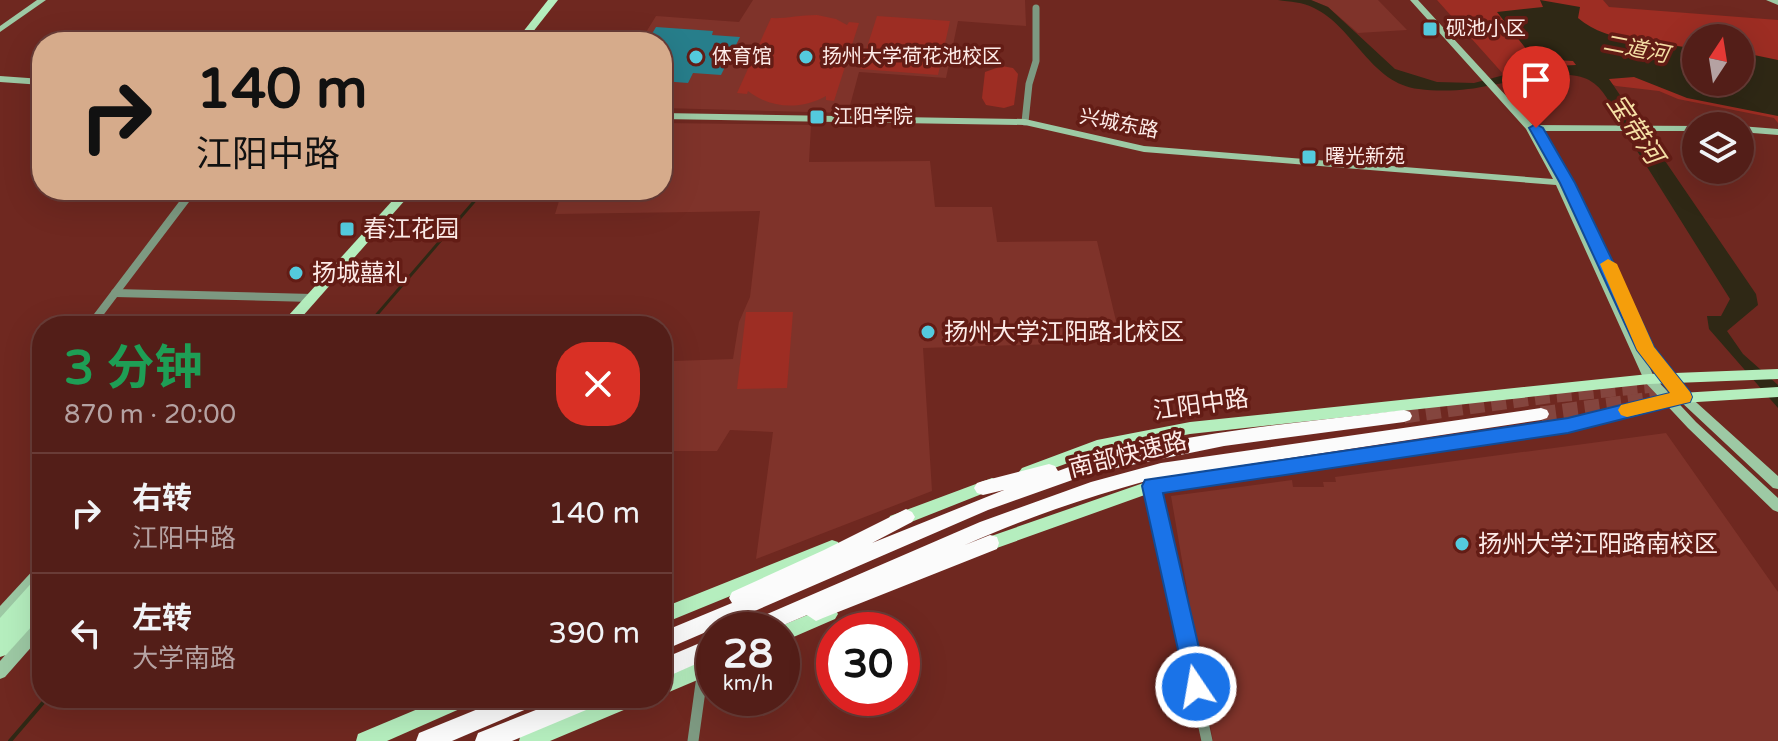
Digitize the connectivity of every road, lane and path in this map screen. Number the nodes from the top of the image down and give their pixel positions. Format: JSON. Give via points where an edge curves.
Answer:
{"nodes":[{"id":1,"x":34,"y":0,"type":"edge"},
{"id":2,"x":42,"y":0,"type":"edge"},
{"id":3,"x":553,"y":0,"type":"edge"},
{"id":4,"x":564,"y":0,"type":"edge"},
{"id":5,"x":1416,"y":0,"type":"edge"},
{"id":6,"x":1770,"y":0,"type":"edge"},
{"id":7,"x":1778,"y":3,"type":"edge"},
{"id":8,"x":1036,"y":8,"type":"dead end"},
{"id":9,"x":0,"y":27,"type":"edge"},
{"id":10,"x":528,"y":32,"type":"edge"},
{"id":11,"x":540,"y":32,"type":"edge"},
{"id":12,"x":0,"y":82,"type":"edge"},
{"id":13,"x":32,"y":84,"type":"edge"},
{"id":14,"x":672,"y":116,"type":"edge"},
{"id":15,"x":1025,"y":122,"type":"junction"},
{"id":16,"x":1533,"y":128,"type":"junction"},
{"id":17,"x":1682,"y":128,"type":"edge"},
{"id":18,"x":1754,"y":130,"type":"edge"},
{"id":19,"x":1778,"y":132,"type":"edge"},
{"id":20,"x":1564,"y":183,"type":"junction"},
{"id":21,"x":185,"y":200,"type":"edge"},
{"id":22,"x":388,"y":200,"type":"edge"},
{"id":23,"x":399,"y":200,"type":"edge"},
{"id":24,"x":115,"y":293,"type":"junction"},
{"id":25,"x":307,"y":297,"type":"junction"},
{"id":26,"x":98,"y":316,"type":"edge"},
{"id":27,"x":285,"y":316,"type":"edge"},
{"id":28,"x":293,"y":316,"type":"edge"},
{"id":29,"x":1775,"y":374,"type":"edge"},
{"id":30,"x":1667,"y":378,"type":"junction"},
{"id":31,"x":1649,"y":379,"type":"junction"},
{"id":32,"x":1778,"y":392,"type":"edge"},
{"id":33,"x":1683,"y":397,"type":"junction"},
{"id":34,"x":1665,"y":399,"type":"junction"},
{"id":35,"x":1541,"y":414,"type":"tunnel mouth"},
{"id":36,"x":1404,"y":416,"type":"tunnel mouth"},
{"id":37,"x":1396,"y":435,"type":"junction"},
{"id":38,"x":1224,"y":439,"type":"junction"},
{"id":39,"x":1778,"y":484,"type":"edge"},
{"id":40,"x":1152,"y":486,"type":"junction"},
{"id":41,"x":983,"y":488,"type":"junction"},
{"id":42,"x":1778,"y":506,"type":"edge"},
{"id":43,"x":906,"y":517,"type":"junction"},
{"id":44,"x":990,"y":543,"type":"junction"},
{"id":45,"x":32,"y":581,"type":"edge"},
{"id":46,"x":32,"y":594,"type":"edge"},
{"id":47,"x":672,"y":612,"type":"edge"},
{"id":48,"x":792,"y":612,"type":"edge"},
{"id":49,"x":32,"y":614,"type":"edge"},
{"id":50,"x":0,"y":616,"type":"edge"},
{"id":51,"x":800,"y":618,"type":"edge"},
{"id":52,"x":800,"y":626,"type":"edge"},
{"id":53,"x":672,"y":627,"type":"edge"},
{"id":54,"x":0,"y":630,"type":"edge"},
{"id":55,"x":32,"y":635,"type":"edge"},
{"id":56,"x":672,"y":638,"type":"edge"},
{"id":57,"x":0,"y":649,"type":"edge"},
{"id":58,"x":696,"y":655,"type":"edge"},
{"id":59,"x":672,"y":665,"type":"edge"},
{"id":60,"x":696,"y":671,"type":"edge"},
{"id":61,"x":0,"y":672,"type":"edge"},
{"id":62,"x":672,"y":682,"type":"edge"},
{"id":63,"x":442,"y":708,"type":"edge"},
{"id":64,"x":484,"y":708,"type":"edge"},
{"id":65,"x":505,"y":708,"type":"edge"},
{"id":66,"x":567,"y":708,"type":"edge"},
{"id":67,"x":608,"y":708,"type":"edge"},
{"id":68,"x":698,"y":716,"type":"edge"},
{"id":69,"x":430,"y":740,"type":"edge"},
{"id":70,"x":365,"y":741,"type":"edge"},
{"id":71,"x":486,"y":741,"type":"edge"},
{"id":72,"x":528,"y":741,"type":"edge"},
{"id":73,"x":693,"y":741,"type":"edge"},
{"id":74,"x":1207,"y":741,"type":"edge"}],
"edges":[{"from":1,"to":9,"type":"street"},
{"from":2,"to":9,"type":"street"},
{"from":3,"to":10,"type":"main road"},
{"from":4,"to":11,"type":"main road"},
{"from":5,"to":16,"type":"street"},
{"from":6,"to":7,"type":"street"},
{"from":8,"to":15,"type":"street","via":[[1036,61]]},
{"from":12,"to":13,"type":"street"},
{"from":14,"to":15,"type":"street","name":"兴城东路"},
{"from":15,"to":20,"type":"street","name":"兴城东路","via":[[1156,150]]},
{"from":16,"to":17,"type":"street"},
{"from":16,"to":20,"type":"street"},
{"from":18,"to":19,"type":"street"},
{"from":20,"to":30,"type":"street","via":[[1646,350]]},
{"from":20,"to":31,"type":"street"},
{"from":21,"to":24,"type":"street"},
{"from":22,"to":25,"type":"main road"},
{"from":23,"to":25,"type":"main road"},
{"from":24,"to":25,"type":"street"},
{"from":24,"to":26,"type":"street"},
{"from":25,"to":27,"type":"main road"},
{"from":25,"to":28,"type":"main road"},
{"from":29,"to":30,"type":"main road","name":"江阳中路"},
{"from":30,"to":31,"type":"main road","name":"江阳中路"},
{"from":30,"to":33,"type":"street"},
{"from":31,"to":34,"type":"street"},
{"from":31,"to":41,"type":"main road","name":"江阳中路","via":[[1190,428],[1097,446]]},
{"from":32,"to":33,"type":"main road"},
{"from":33,"to":34,"type":"main road"},
{"from":33,"to":39,"type":"street"},
{"from":34,"to":40,"type":"main road","via":[[1568,426]]},
{"from":34,"to":42,"type":"street"},
{"from":35,"to":37,"type":"highway","name":"南部快速路"},
{"from":36,"to":38,"type":"highway","name":"南部快速路"},
{"from":37,"to":40,"type":"highway","via":[[1213,468]]},
{"from":37,"to":48,"type":"highway","name":"南部快速路","via":[[1161,470],[1091,489],[986,527]]},
{"from":38,"to":41,"type":"highway","via":[[1177,442]]},
{"from":38,"to":56,"type":"highway","name":"南部快速路","via":[[1091,466],[982,505]]},
{"from":40,"to":44,"type":"main road"},
{"from":40,"to":74,"type":"street"},
{"from":41,"to":43,"type":"main road","name":"江阳中路"},
{"from":43,"to":47,"type":"main road","name":"江阳中路"},
{"from":43,"to":53,"type":"highway"},
{"from":44,"to":51,"type":"highway"},
{"from":44,"to":52,"type":"main road"},
{"from":45,"to":50,"type":"street"},
{"from":46,"to":54,"type":"main road"},
{"from":49,"to":57,"type":"main road"},
{"from":55,"to":61,"type":"street"},
{"from":58,"to":59,"type":"highway"},
{"from":60,"to":62,"type":"main road"},
{"from":63,"to":70,"type":"main road"},
{"from":64,"to":69,"type":"highway"},
{"from":65,"to":69,"type":"highway"},
{"from":66,"to":71,"type":"highway"},
{"from":67,"to":72,"type":"main road"},
{"from":68,"to":73,"type":"street"}]}
